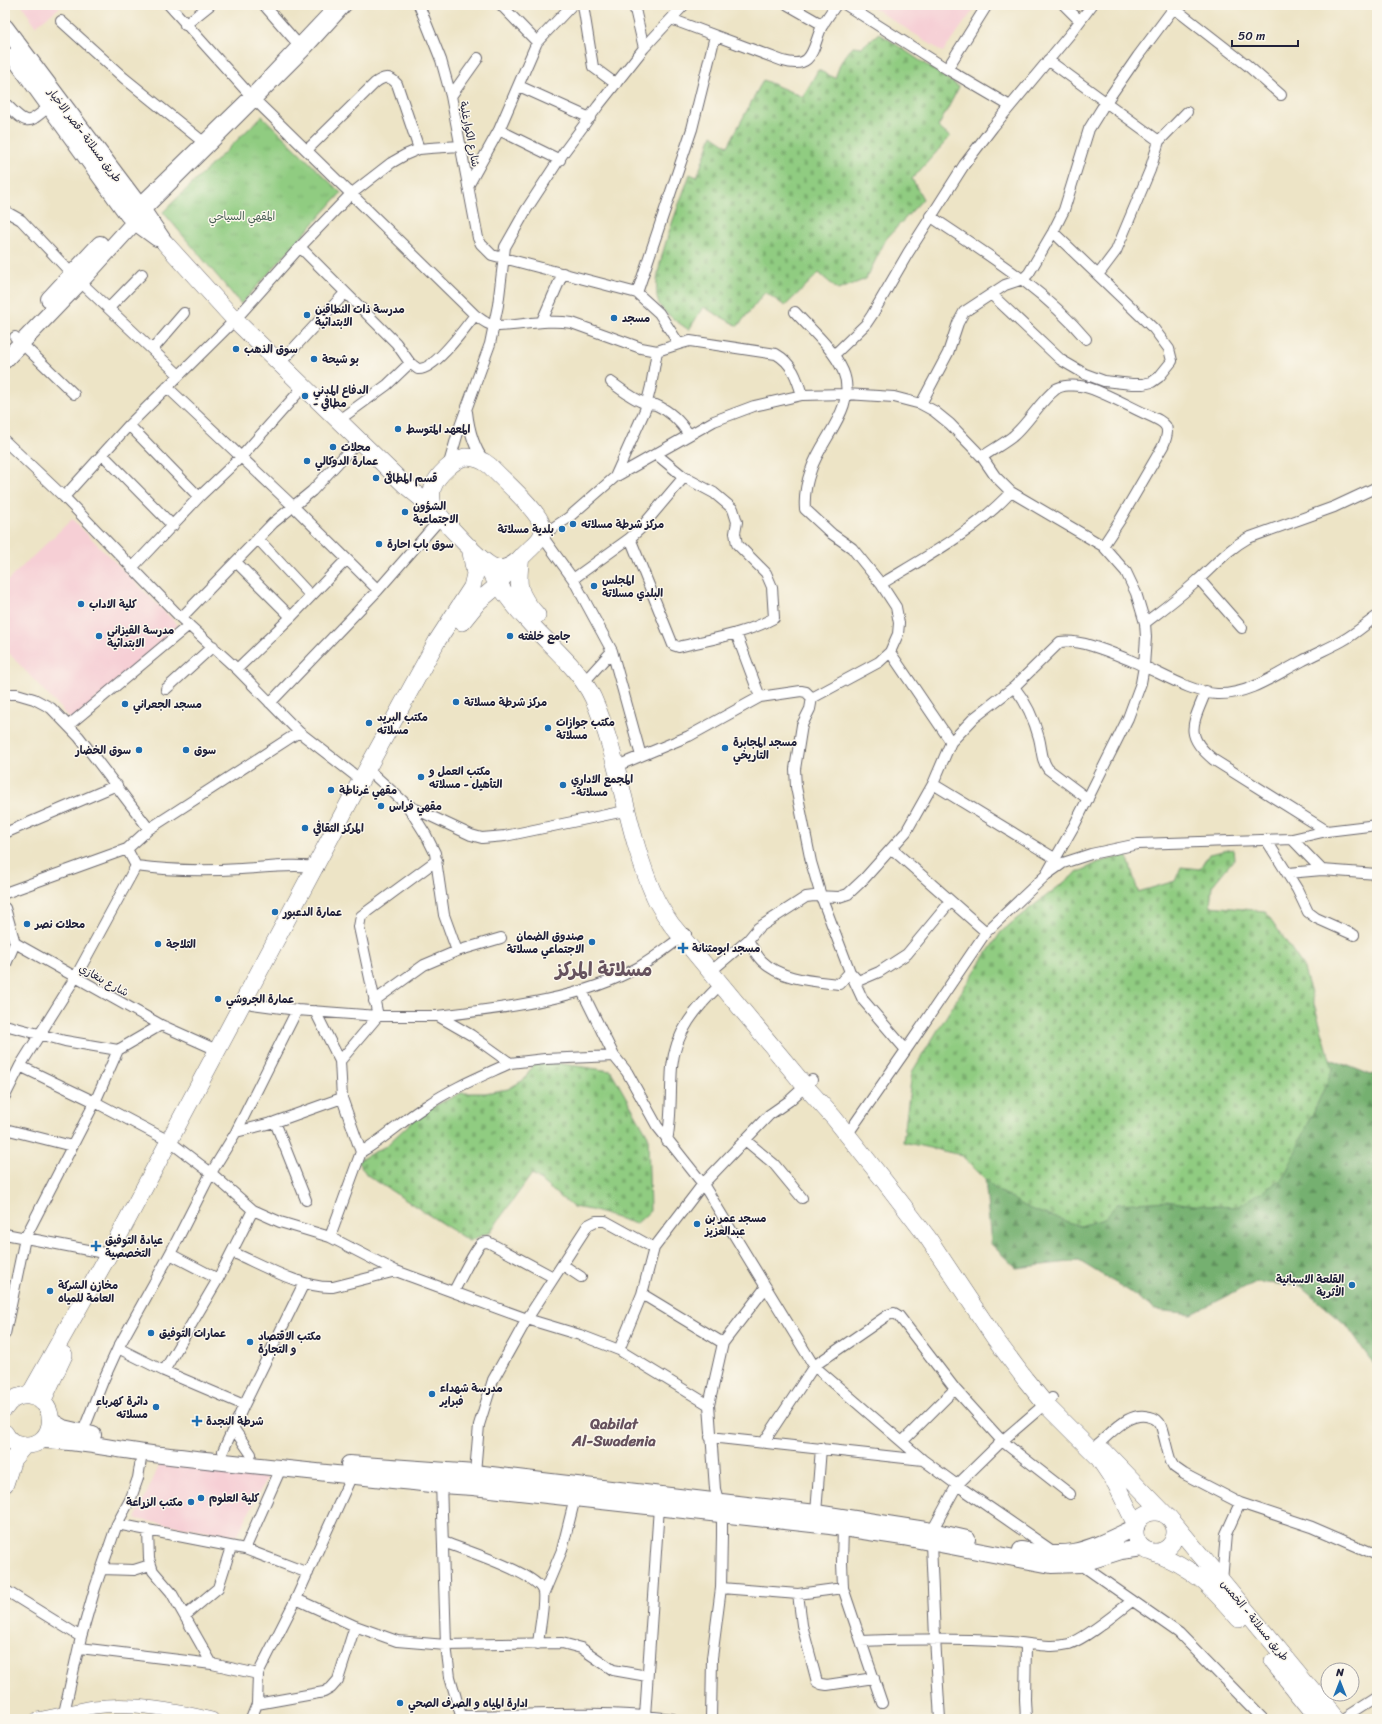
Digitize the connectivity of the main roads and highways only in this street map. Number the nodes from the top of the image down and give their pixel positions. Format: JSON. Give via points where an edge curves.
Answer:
{"nodes":[{"id":1,"x":5,"y":27,"type":"edge"},
{"id":2,"x":5,"y":46,"type":"edge"},
{"id":3,"x":54,"y":103,"type":"junction"},
{"id":4,"x":136,"y":213,"type":"junction"},
{"id":5,"x":165,"y":243,"type":"joint"},
{"id":6,"x":14,"y":343,"type":"edge"},
{"id":7,"x":5,"y":360,"type":"edge"},
{"id":8,"x":433,"y":485,"type":"junction"},
{"id":9,"x":405,"y":486,"type":"junction"},
{"id":10,"x":438,"y":513,"type":"junction"},
{"id":11,"x":476,"y":553,"type":"junction"},
{"id":12,"x":517,"y":561,"type":"junction"},
{"id":13,"x":498,"y":586,"type":"junction"},
{"id":14,"x":587,"y":678,"type":"junction"},
{"id":15,"x":402,"y":716,"type":"junction"},
{"id":16,"x":633,"y":816,"type":"junction"},
{"id":17,"x":318,"y":868,"type":"junction"},
{"id":18,"x":684,"y":936,"type":"junction"},
{"id":19,"x":809,"y":1083,"type":"junction"},
{"id":20,"x":172,"y":1143,"type":"junction"},
{"id":21,"x":18,"y":1401,"type":"edge"},
{"id":22,"x":1049,"y":1401,"type":"junction"},
{"id":23,"x":51,"y":1421,"type":"junction"},
{"id":24,"x":5,"y":1433,"type":"edge"},
{"id":25,"x":42,"y":1440,"type":"junction"},
{"id":26,"x":25,"y":1446,"type":"junction"},
{"id":27,"x":441,"y":1478,"type":"junction"},
{"id":28,"x":5,"y":1484,"type":"edge"},
{"id":29,"x":720,"y":1508,"type":"junction"},
{"id":30,"x":1169,"y":1518,"type":"junction"},
{"id":31,"x":1136,"y":1526,"type":"junction"},
{"id":32,"x":932,"y":1537,"type":"junction"},
{"id":33,"x":1148,"y":1550,"type":"junction"},
{"id":34,"x":1318,"y":1719,"type":"edge"},
{"id":35,"x":1336,"y":1719,"type":"edge"}],
"edges":[{"from":1,"to":3,"type":"main road","name":"طريق مسلاتة -قصر الاخيار"},
{"from":2,"to":3,"type":"main road"},
{"from":3,"to":4,"type":"main road"},
{"from":4,"to":5,"type":"main road"},
{"from":4,"to":6,"type":"main road"},
{"from":5,"to":9,"type":"highway","via":[[235,320]]},
{"from":6,"to":7,"type":"main road"},
{"from":8,"to":9,"type":"highway","via":[[423,488]]},
{"from":8,"to":10,"type":"highway","via":[[432,501]]},
{"from":8,"to":12,"type":"highway","via":[[458,459],[476,458],[485,462],[531,509],[543,527],[542,536]]},
{"from":9,"to":10,"type":"highway"},
{"from":10,"to":11,"type":"highway"},
{"from":11,"to":12,"type":"highway","via":[[497,568]]},
{"from":11,"to":13,"type":"highway"},
{"from":11,"to":15,"type":"highway","via":[[472,587],[439,637]]},
{"from":12,"to":13,"type":"highway"},
{"from":12,"to":14,"type":"highway","via":[[518,583],[523,599],[571,650]]},
{"from":13,"to":14,"type":"highway","via":[[529,622]]},
{"from":13,"to":15,"type":"highway","via":[[479,601],[449,639]]},
{"from":14,"to":16,"type":"highway"},
{"from":14,"to":16,"type":"highway","via":[[604,702],[624,763]]},
{"from":15,"to":17,"type":"highway"},
{"from":16,"to":18,"type":"highway","via":[[645,873],[654,897],[670,924]]},
{"from":17,"to":20,"type":"highway","via":[[217,1050]]},
{"from":17,"to":20,"type":"highway","via":[[252,1004]]},
{"from":18,"to":19,"type":"highway","via":[[721,984]]},
{"from":18,"to":19,"type":"highway","via":[[716,967]]},
{"from":19,"to":22,"type":"highway","via":[[850,1131],[928,1238],[996,1340]]},
{"from":20,"to":21,"type":"highway","via":[[109,1254]]},
{"from":20,"to":21,"type":"highway","via":[[63,1358]]},
{"from":21,"to":23,"type":"highway","via":[[50,1414]]},
{"from":22,"to":30,"type":"highway","name":"طريق مسلاتة - الخمس","via":[[1098,1444]]},
{"from":22,"to":31,"type":"highway","via":[[1102,1461]]},
{"from":23,"to":25,"type":"highway"},
{"from":23,"to":27,"type":"main road","via":[[82,1434],[143,1443]]},
{"from":24,"to":26,"type":"highway","via":[[15,1443]]},
{"from":25,"to":26,"type":"highway"},
{"from":25,"to":27,"type":"main road","via":[[352,1475]]},
{"from":26,"to":28,"type":"highway","via":[[14,1459]]},
{"from":27,"to":29,"type":"main road","via":[[575,1498],[659,1507]]},
{"from":27,"to":29,"type":"main road","via":[[475,1473]]},
{"from":29,"to":32,"type":"main road","via":[[843,1528]]},
{"from":29,"to":32,"type":"main road","via":[[816,1513]]},
{"from":30,"to":31,"type":"highway","via":[[1154,1511],[1143,1516]]},
{"from":30,"to":33,"type":"highway","via":[[1176,1534],[1174,1540],[1165,1549]]},
{"from":30,"to":35,"type":"highway","name":"طريق مسلاتة - الخمس"},
{"from":31,"to":32,"type":"main road","via":[[1084,1550],[1057,1553]]},
{"from":31,"to":33,"type":"highway","via":[[1136,1538]]},
{"from":32,"to":33,"type":"main road","via":[[1052,1565],[1080,1564],[1121,1551]]},
{"from":33,"to":34,"type":"highway","name":"طريق مسلاتة - الخمس","via":[[1184,1566],[1207,1585],[1250,1632]]}]}
